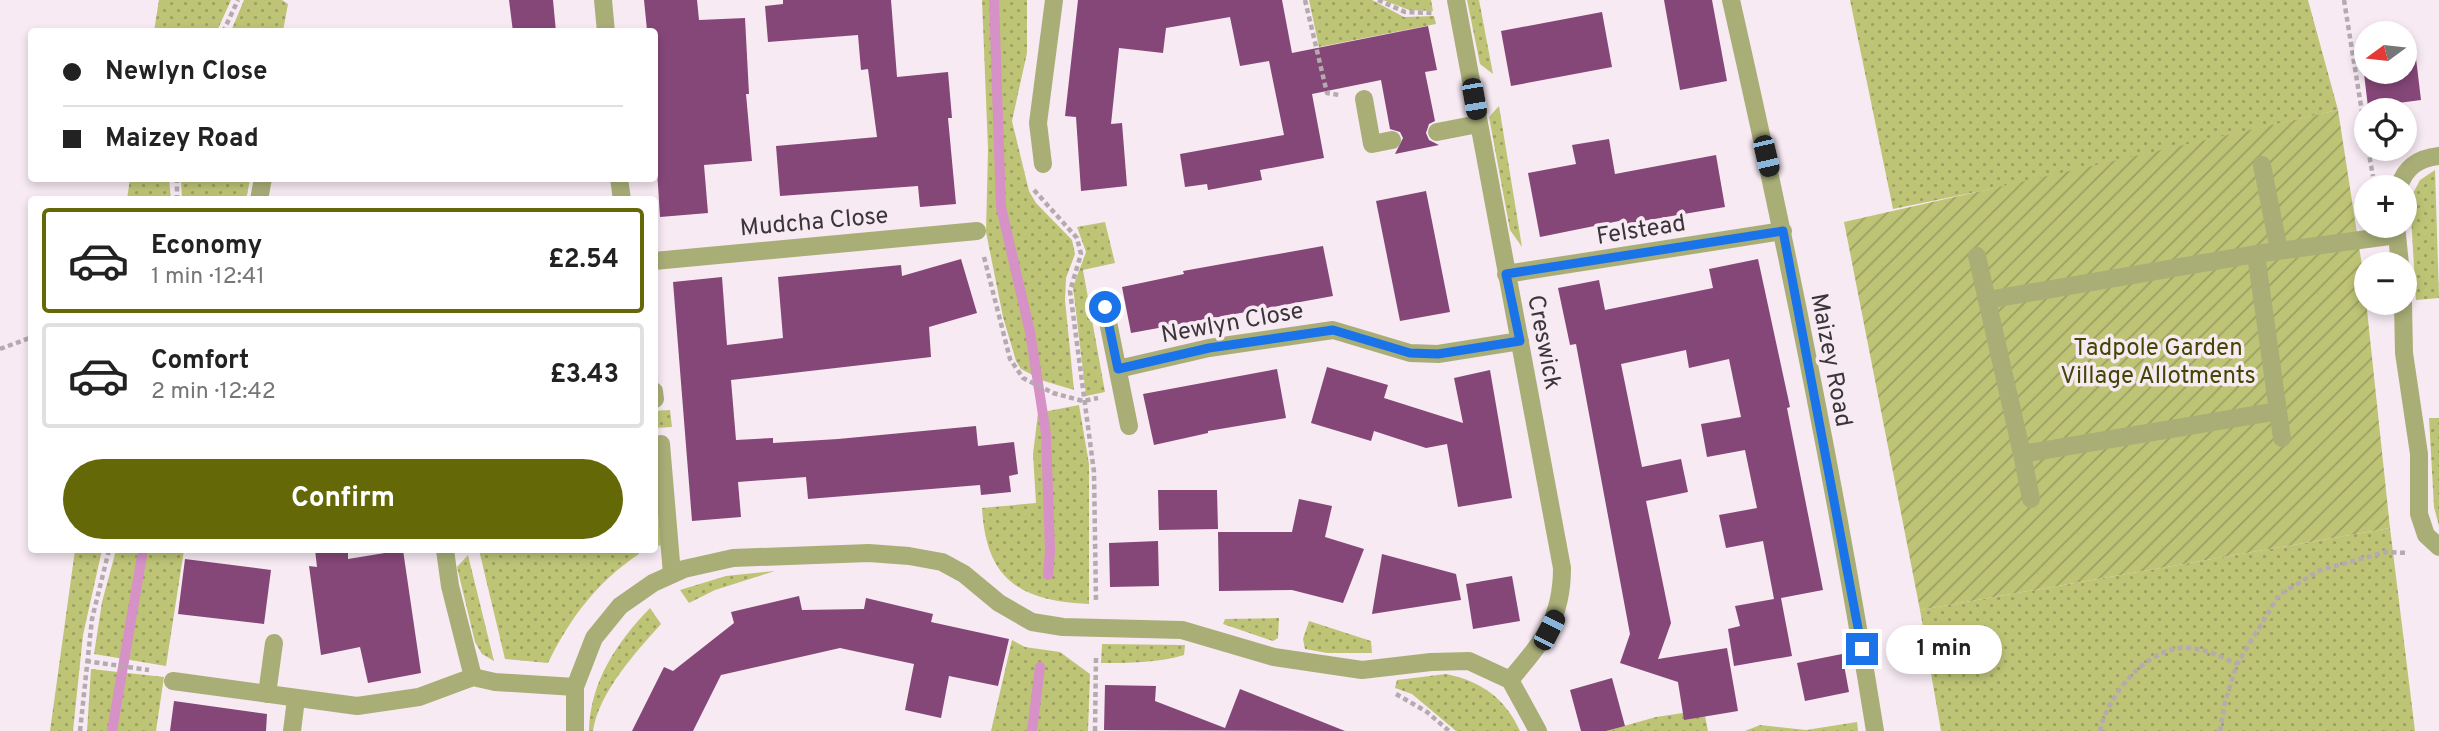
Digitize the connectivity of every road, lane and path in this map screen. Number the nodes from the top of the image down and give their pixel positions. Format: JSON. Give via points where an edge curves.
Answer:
{"nodes":[{"id":1,"x":238,"y":0,"type":"edge"},
{"id":2,"x":603,"y":0,"type":"edge"},
{"id":3,"x":1054,"y":0,"type":"edge"},
{"id":4,"x":1305,"y":0,"type":"edge"},
{"id":5,"x":1378,"y":0,"type":"edge"},
{"id":6,"x":1456,"y":0,"type":"edge"},
{"id":7,"x":1731,"y":0,"type":"edge"},
{"id":8,"x":2344,"y":0,"type":"edge"},
{"id":9,"x":1438,"y":12,"type":"dead end"},
{"id":10,"x":225,"y":28,"type":"edge"},
{"id":11,"x":606,"y":28,"type":"edge"},
{"id":12,"x":2360,"y":98,"type":"edge"},
{"id":13,"x":1364,"y":99,"type":"joint"},
{"id":14,"x":1478,"y":124,"type":"junction"},
{"id":15,"x":1437,"y":132,"type":"dead end"},
{"id":16,"x":1392,"y":140,"type":"dead end"},
{"id":17,"x":2439,"y":156,"type":"edge"},
{"id":18,"x":2262,"y":165,"type":"dead end"},
{"id":19,"x":1037,"y":171,"type":"joint"},
{"id":20,"x":2404,"y":175,"type":"edge"},
{"id":21,"x":977,"y":231,"type":"joint"},
{"id":22,"x":1783,"y":231,"type":"junction"},
{"id":23,"x":2354,"y":237,"type":"edge"},
{"id":24,"x":2279,"y":250,"type":"junction"},
{"id":25,"x":2256,"y":254,"type":"junction"},
{"id":26,"x":1977,"y":256,"type":"dead end"},
{"id":27,"x":658,"y":261,"type":"edge"},
{"id":28,"x":1506,"y":274,"type":"junction"},
{"id":29,"x":1987,"y":300,"type":"junction"},
{"id":30,"x":1105,"y":307,"type":"dead end"},
{"id":31,"x":2403,"y":315,"type":"edge"},
{"id":32,"x":28,"y":338,"type":"edge"},
{"id":33,"x":1520,"y":341,"type":"junction"},
{"id":34,"x":0,"y":349,"type":"edge"},
{"id":35,"x":1118,"y":369,"type":"junction"},
{"id":36,"x":1083,"y":401,"type":"junction"},
{"id":37,"x":2278,"y":411,"type":"junction"},
{"id":38,"x":1129,"y":426,"type":"dead end"},
{"id":39,"x":2282,"y":438,"type":"dead end"},
{"id":40,"x":661,"y":444,"type":"dead end"},
{"id":41,"x":2022,"y":454,"type":"junction"},
{"id":42,"x":2031,"y":499,"type":"dead end"},
{"id":43,"x":2432,"y":541,"type":"edge"},
{"id":44,"x":108,"y":553,"type":"edge"},
{"id":45,"x":445,"y":553,"type":"edge"},
{"id":46,"x":672,"y":573,"type":"junction"},
{"id":47,"x":1096,"y":628,"type":"junction"},
{"id":48,"x":274,"y":643,"type":"dead end"},
{"id":49,"x":86,"y":661,"type":"junction"},
{"id":50,"x":2237,"y":664,"type":"junction"},
{"id":51,"x":1378,"y":668,"type":"junction"},
{"id":52,"x":138,"y":669,"type":"dead end"},
{"id":53,"x":473,"y":677,"type":"junction"},
{"id":54,"x":1510,"y":680,"type":"junction"},
{"id":55,"x":173,"y":681,"type":"dead end"},
{"id":56,"x":575,"y":687,"type":"junction"},
{"id":57,"x":267,"y":695,"type":"junction"},
{"id":58,"x":296,"y":699,"type":"junction"},
{"id":59,"x":80,"y":731,"type":"edge"},
{"id":60,"x":292,"y":731,"type":"edge"},
{"id":61,"x":575,"y":731,"type":"edge"},
{"id":62,"x":1096,"y":731,"type":"edge"},
{"id":63,"x":1449,"y":731,"type":"edge"},
{"id":64,"x":1538,"y":731,"type":"edge"},
{"id":65,"x":1875,"y":731,"type":"edge"},
{"id":66,"x":2100,"y":731,"type":"edge"},
{"id":67,"x":2220,"y":731,"type":"edge"}],
"edges":[{"from":1,"to":10,"type":"path"},
{"from":2,"to":11,"type":"street"},
{"from":3,"to":19,"type":"street","via":[[1038,123]]},
{"from":4,"to":13,"type":"path","via":[[1327,93]]},
{"from":5,"to":9,"type":"path","via":[[1405,12]]},
{"from":6,"to":14,"type":"street","name":"Creswick"},
{"from":7,"to":22,"type":"street","name":"Maizey Road"},
{"from":8,"to":12,"type":"path"},
{"from":13,"to":16,"type":"street","via":[[1372,144]]},
{"from":14,"to":15,"type":"street"},
{"from":14,"to":28,"type":"street","name":"Creswick"},
{"from":17,"to":20,"type":"street","via":[[2417,161]]},
{"from":18,"to":24,"type":"street"},
{"from":19,"to":36,"type":"path","via":[[1034,191],[1064,220],[1081,254],[1070,290]]},
{"from":21,"to":27,"type":"street","name":"Mudcha Close"},
{"from":21,"to":36,"type":"path","via":[[1010,359],[1023,378]]},
{"from":22,"to":28,"type":"street","name":"Felstead"},
{"from":22,"to":65,"type":"street","name":"Maizey Road"},
{"from":23,"to":24,"type":"street"},
{"from":24,"to":25,"type":"street"},
{"from":25,"to":29,"type":"street"},
{"from":25,"to":37,"type":"street"},
{"from":26,"to":29,"type":"street"},
{"from":28,"to":33,"type":"street","name":"Creswick"},
{"from":29,"to":41,"type":"street"},
{"from":30,"to":35,"type":"street"},
{"from":31,"to":43,"type":"street","via":[[2404,353],[2419,454],[2420,514]]},
{"from":32,"to":34,"type":"path"},
{"from":33,"to":35,"type":"street","name":"Newlyn Close","via":[[1438,354],[1410,353],[1333,330],[1209,348]]},
{"from":33,"to":54,"type":"street","name":"Creswick","via":[[1560,548],[1562,588],[1549,630]]},
{"from":35,"to":38,"type":"street"},
{"from":36,"to":47,"type":"path","via":[[1094,472]]},
{"from":37,"to":39,"type":"street"},
{"from":37,"to":41,"type":"street"},
{"from":40,"to":46,"type":"street"},
{"from":41,"to":42,"type":"street"},
{"from":43,"to":50,"type":"path","via":[[2407,554],[2386,552],[2320,570],[2279,595]]},
{"from":44,"to":49,"type":"path"},
{"from":45,"to":53,"type":"street"},
{"from":46,"to":47,"type":"street","via":[[733,558],[909,556],[942,562],[1032,622]]},
{"from":46,"to":56,"type":"street","via":[[640,591],[607,619],[594,638]]},
{"from":47,"to":51,"type":"street","via":[[1182,630],[1274,657],[1362,670]]},
{"from":47,"to":62,"type":"path"},
{"from":48,"to":57,"type":"street"},
{"from":49,"to":52,"type":"path"},
{"from":49,"to":59,"type":"path"},
{"from":50,"to":66,"type":"path","via":[[2215,653],[2181,647],[2155,656],[2115,697]]},
{"from":50,"to":67,"type":"path"},
{"from":51,"to":54,"type":"street","via":[[1469,661]]},
{"from":51,"to":63,"type":"path","via":[[1381,690],[1408,699]]},
{"from":53,"to":56,"type":"street"},
{"from":53,"to":58,"type":"street","via":[[376,705]]},
{"from":54,"to":64,"type":"street"},
{"from":55,"to":57,"type":"street"},
{"from":56,"to":61,"type":"street"},
{"from":57,"to":58,"type":"street"},
{"from":58,"to":60,"type":"street"}]}
